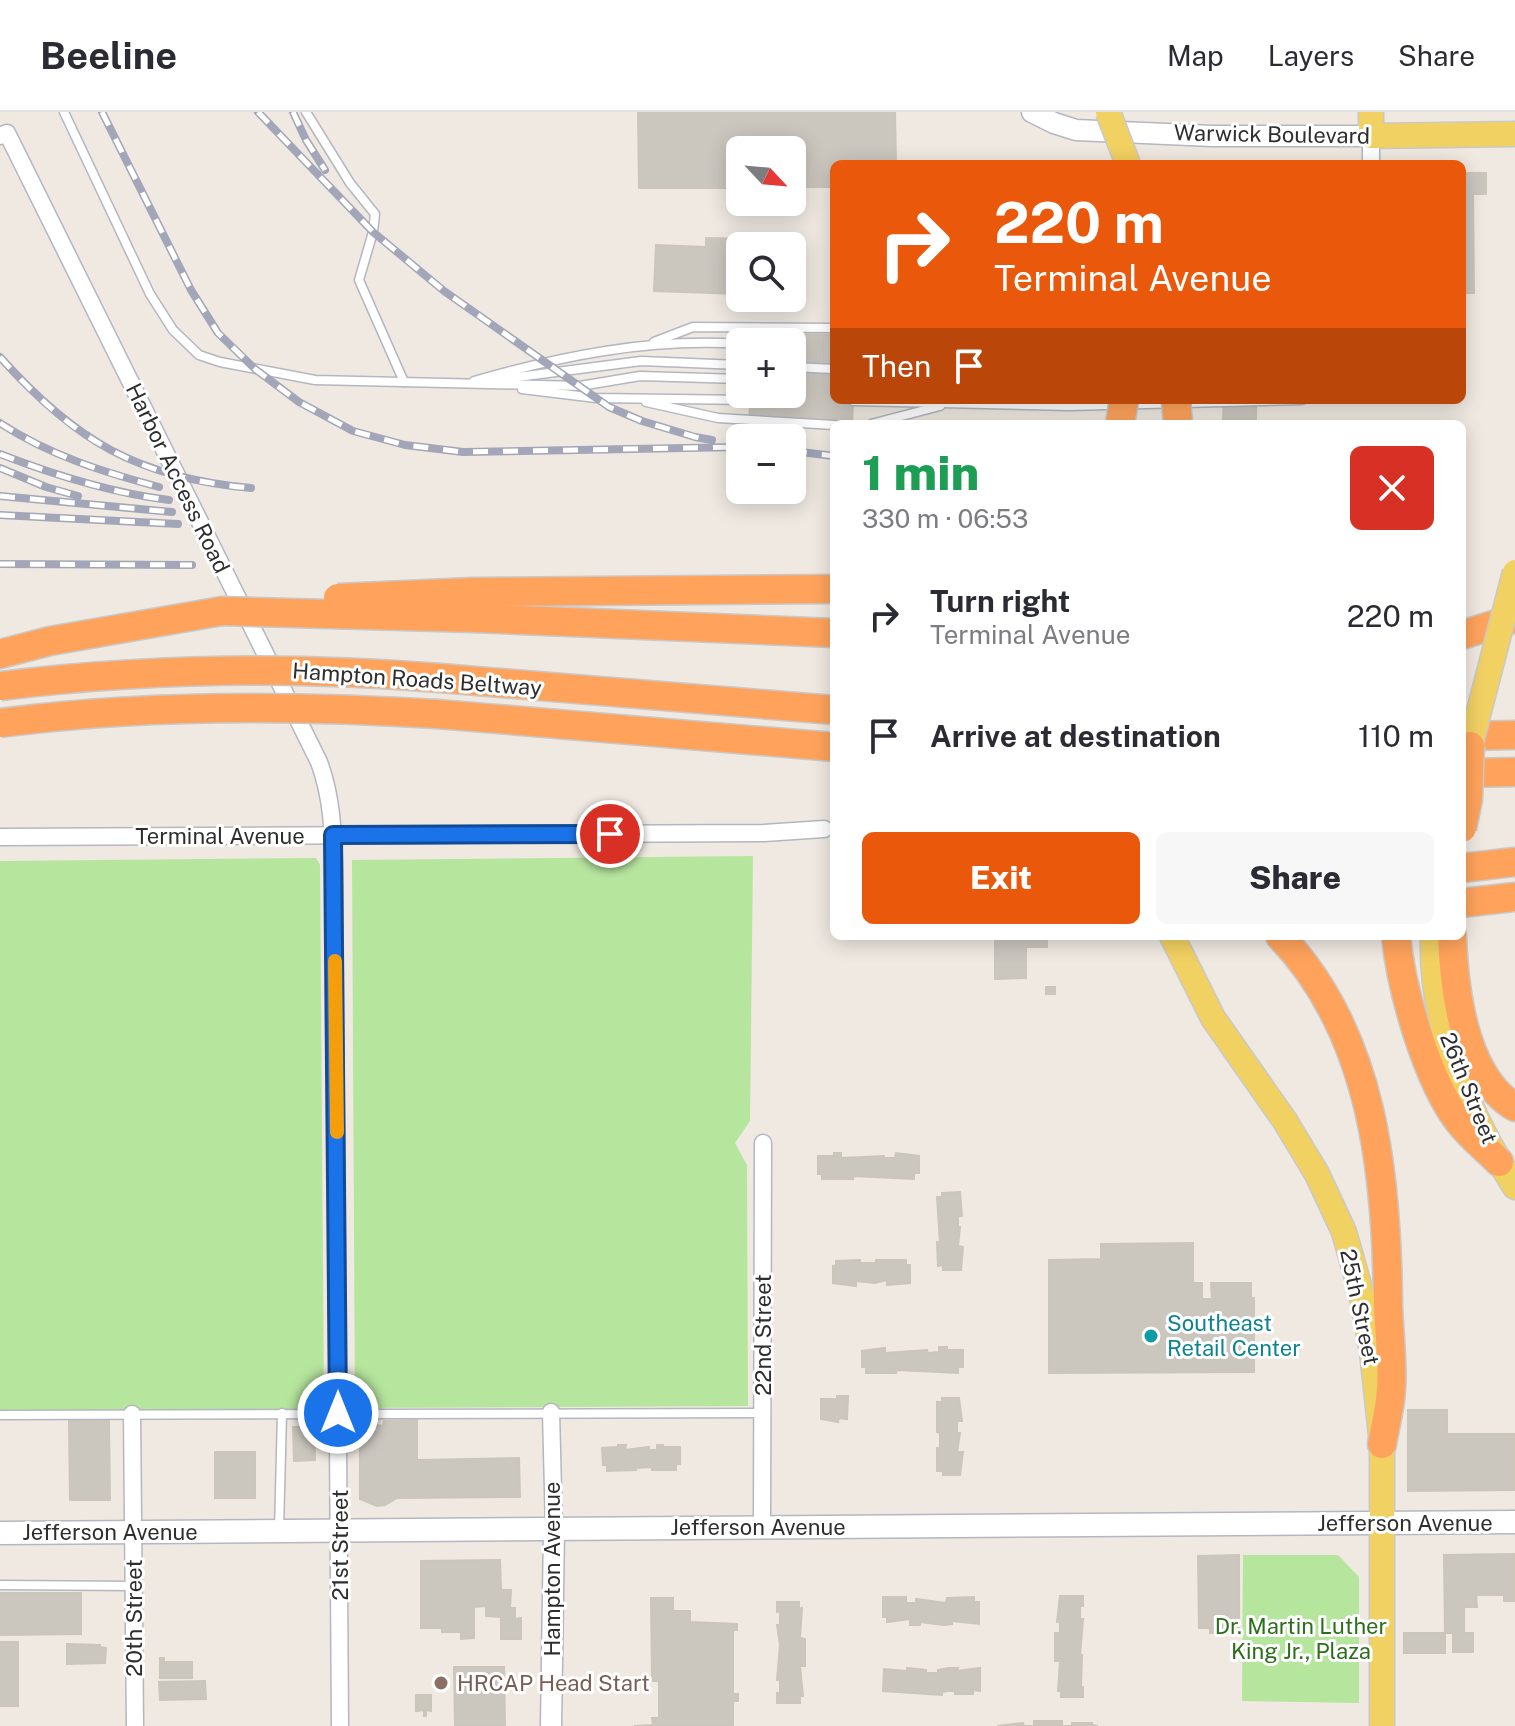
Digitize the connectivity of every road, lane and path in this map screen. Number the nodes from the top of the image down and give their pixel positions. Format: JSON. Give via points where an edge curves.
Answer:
{"nodes":[{"id":1,"x":64,"y":112,"type":"edge"},
{"id":2,"x":306,"y":112,"type":"edge"},
{"id":3,"x":1032,"y":112,"type":"edge"},
{"id":4,"x":1108,"y":112,"type":"edge"},
{"id":5,"x":1371,"y":124,"type":"edge"},
{"id":6,"x":1515,"y":134,"type":"edge"},
{"id":7,"x":0,"y":136,"type":"edge"},
{"id":8,"x":1126,"y":160,"type":"edge"},
{"id":9,"x":1371,"y":160,"type":"edge"},
{"id":10,"x":830,"y":328,"type":"edge"},
{"id":11,"x":726,"y":343,"type":"edge"},
{"id":12,"x":643,"y":346,"type":"junction"},
{"id":13,"x":726,"y":364,"type":"edge"},
{"id":14,"x":806,"y":368,"type":"edge"},
{"id":15,"x":830,"y":369,"type":"edge"},
{"id":16,"x":726,"y":379,"type":"edge"},
{"id":17,"x":404,"y":382,"type":"junction"},
{"id":18,"x":466,"y":383,"type":"junction"},
{"id":19,"x":630,"y":398,"type":"junction"},
{"id":20,"x":726,"y":400,"type":"edge"},
{"id":21,"x":949,"y":404,"type":"edge"},
{"id":22,"x":992,"y":404,"type":"edge"},
{"id":23,"x":1147,"y":404,"type":"edge"},
{"id":24,"x":887,"y":420,"type":"edge"},
{"id":25,"x":830,"y":425,"type":"edge"},
{"id":26,"x":1515,"y":572,"type":"edge"},
{"id":27,"x":830,"y":589,"type":"edge"},
{"id":28,"x":473,"y":605,"type":"junction"},
{"id":29,"x":1515,"y":618,"type":"edge"},
{"id":30,"x":824,"y":633,"type":"edge"},
{"id":31,"x":1466,"y":634,"type":"edge"},
{"id":32,"x":0,"y":654,"type":"edge"},
{"id":33,"x":0,"y":686,"type":"edge"},
{"id":34,"x":830,"y":710,"type":"edge"},
{"id":35,"x":0,"y":723,"type":"edge"},
{"id":36,"x":653,"y":733,"type":"junction"},
{"id":37,"x":1515,"y":735,"type":"edge"},
{"id":38,"x":830,"y":747,"type":"edge"},
{"id":39,"x":1466,"y":750,"type":"edge"},
{"id":40,"x":1466,"y":756,"type":"edge"},
{"id":41,"x":1466,"y":758,"type":"edge"},
{"id":42,"x":830,"y":763,"type":"edge"},
{"id":43,"x":1515,"y":772,"type":"edge"},
{"id":44,"x":1466,"y":778,"type":"edge"},
{"id":45,"x":1466,"y":809,"type":"edge"},
{"id":46,"x":824,"y":829,"type":"dead end"},
{"id":47,"x":333,"y":835,"type":"junction"},
{"id":48,"x":0,"y":837,"type":"edge"},
{"id":49,"x":1515,"y":862,"type":"edge"},
{"id":50,"x":1466,"y":868,"type":"edge"},
{"id":51,"x":1515,"y":897,"type":"edge"},
{"id":52,"x":1466,"y":903,"type":"edge"},
{"id":53,"x":1174,"y":940,"type":"edge"},
{"id":54,"x":1283,"y":940,"type":"edge"},
{"id":55,"x":1397,"y":945,"type":"edge"},
{"id":56,"x":1443,"y":945,"type":"edge"},
{"id":57,"x":1515,"y":1107,"type":"edge"},
{"id":58,"x":763,"y":1143,"type":"dead end"},
{"id":59,"x":1499,"y":1162,"type":"junction"},
{"id":60,"x":1515,"y":1187,"type":"edge"},
{"id":61,"x":551,"y":1412,"type":"junction"},
{"id":62,"x":282,"y":1413,"type":"junction"},
{"id":63,"x":338,"y":1413,"type":"junction"},
{"id":64,"x":763,"y":1413,"type":"junction"},
{"id":65,"x":132,"y":1414,"type":"junction"},
{"id":66,"x":0,"y":1415,"type":"edge"},
{"id":67,"x":1382,"y":1444,"type":"junction"},
{"id":68,"x":1515,"y":1522,"type":"edge"},
{"id":69,"x":1383,"y":1523,"type":"junction"},
{"id":70,"x":762,"y":1527,"type":"junction"},
{"id":71,"x":554,"y":1529,"type":"junction"},
{"id":72,"x":279,"y":1531,"type":"junction"},
{"id":73,"x":340,"y":1531,"type":"junction"},
{"id":74,"x":134,"y":1532,"type":"junction"},
{"id":75,"x":0,"y":1533,"type":"edge"},
{"id":76,"x":0,"y":1585,"type":"edge"},
{"id":77,"x":135,"y":1586,"type":"junction"},
{"id":78,"x":135,"y":1726,"type":"edge"},
{"id":79,"x":340,"y":1726,"type":"edge"},
{"id":80,"x":551,"y":1726,"type":"edge"},
{"id":81,"x":1382,"y":1726,"type":"edge"}],
"edges":[{"from":1,"to":17,"type":"lane","via":[[150,294],[173,330],[199,355],[315,380]]},
{"from":2,"to":17,"type":"lane","via":[[375,214],[359,280]]},
{"from":3,"to":5,"type":"street","name":"Warwick Boulevard","via":[[1076,130],[1212,136]]},
{"from":4,"to":8,"type":"main road","bridge":true},
{"from":5,"to":6,"type":"main road","name":"Warwick Boulevard"},
{"from":5,"to":9,"type":"street"},
{"from":7,"to":47,"type":"street","name":"Harbor Access Road","via":[[7,133],[319,762]]},
{"from":10,"to":12,"type":"lane","via":[[693,327]]},
{"from":11,"to":12,"type":"lane"},
{"from":12,"to":18,"type":"lane","via":[[544,361]]},
{"from":13,"to":18,"type":"lane","via":[[641,361]]},
{"from":14,"to":15,"type":"lane"},
{"from":16,"to":18,"type":"lane","via":[[640,376],[580,386]]},
{"from":17,"to":18,"type":"lane"},
{"from":18,"to":19,"type":"lane"},
{"from":19,"to":20,"type":"lane"},
{"from":19,"to":25,"type":"lane","via":[[718,418]]},
{"from":21,"to":24,"type":"lane"},
{"from":22,"to":23,"type":"lane"},
{"from":26,"to":39,"type":"main road","bridge":true},
{"from":27,"to":28,"type":"highway"},
{"from":28,"to":30,"type":"highway"},
{"from":28,"to":32,"type":"highway","bridge":true,"via":[[222,611]]},
{"from":29,"to":31,"type":"highway"},
{"from":33,"to":34,"type":"highway","name":"Hampton Roads Beltway","bridge":true,"via":[[99,676],[318,671]]},
{"from":35,"to":36,"type":"highway","name":"Hampton Roads Beltway","bridge":true,"via":[[104,713],[313,708]]},
{"from":36,"to":38,"type":"highway","name":"Hampton Roads Beltway"},
{"from":36,"to":42,"type":"highway","via":[[753,755]]},
{"from":37,"to":40,"type":"highway"},
{"from":41,"to":43,"type":"highway"},
{"from":44,"to":45,"type":"highway","bridge":true},
{"from":46,"to":47,"type":"street","name":"Terminal Avenue"},
{"from":47,"to":48,"type":"street","name":"Terminal Avenue"},
{"from":47,"to":63,"type":"street","name":"21st Street"},
{"from":49,"to":50,"type":"highway"},
{"from":51,"to":52,"type":"highway"},
{"from":53,"to":67,"type":"main road","name":"25th Street","via":[[1213,1018],[1301,1145],[1344,1232],[1367,1320]]},
{"from":54,"to":67,"type":"highway","via":[[1333,1013],[1356,1068],[1378,1146],[1391,1388]]},
{"from":55,"to":59,"type":"highway","via":[[1427,1059],[1459,1122]]},
{"from":56,"to":57,"type":"highway","via":[[1476,1060],[1490,1085]]},
{"from":56,"to":59,"type":"main road","name":"26th Street","via":[[1438,1002],[1455,1064]]},
{"from":58,"to":64,"type":"street","name":"22nd Street"},
{"from":59,"to":60,"type":"main road","name":"26th Street"},
{"from":61,"to":63,"type":"lane"},
{"from":61,"to":64,"type":"lane"},
{"from":61,"to":71,"type":"street","name":"Hampton Avenue"},
{"from":62,"to":63,"type":"lane"},
{"from":62,"to":65,"type":"lane"},
{"from":62,"to":72,"type":"lane"},
{"from":63,"to":73,"type":"street","name":"21st Street"},
{"from":64,"to":70,"type":"street","name":"22nd Street"},
{"from":65,"to":66,"type":"lane"},
{"from":65,"to":74,"type":"street","name":"20th Street"},
{"from":67,"to":69,"type":"main road","name":"25th Street"},
{"from":68,"to":69,"type":"main road","name":"Jefferson Avenue"},
{"from":69,"to":70,"type":"main road","name":"Jefferson Avenue"},
{"from":69,"to":81,"type":"main road","name":"25th Street"},
{"from":70,"to":71,"type":"main road","name":"Jefferson Avenue"},
{"from":71,"to":73,"type":"main road","name":"Jefferson Avenue"},
{"from":71,"to":80,"type":"street","name":"Hampton Avenue"},
{"from":72,"to":73,"type":"main road","name":"Jefferson Avenue"},
{"from":72,"to":74,"type":"main road","name":"Jefferson Avenue"},
{"from":73,"to":79,"type":"street","name":"21st Street"},
{"from":74,"to":75,"type":"main road","name":"Jefferson Avenue"},
{"from":74,"to":77,"type":"street","name":"20th Street"},
{"from":76,"to":77,"type":"lane"},
{"from":77,"to":78,"type":"street","name":"20th Street"}]}
